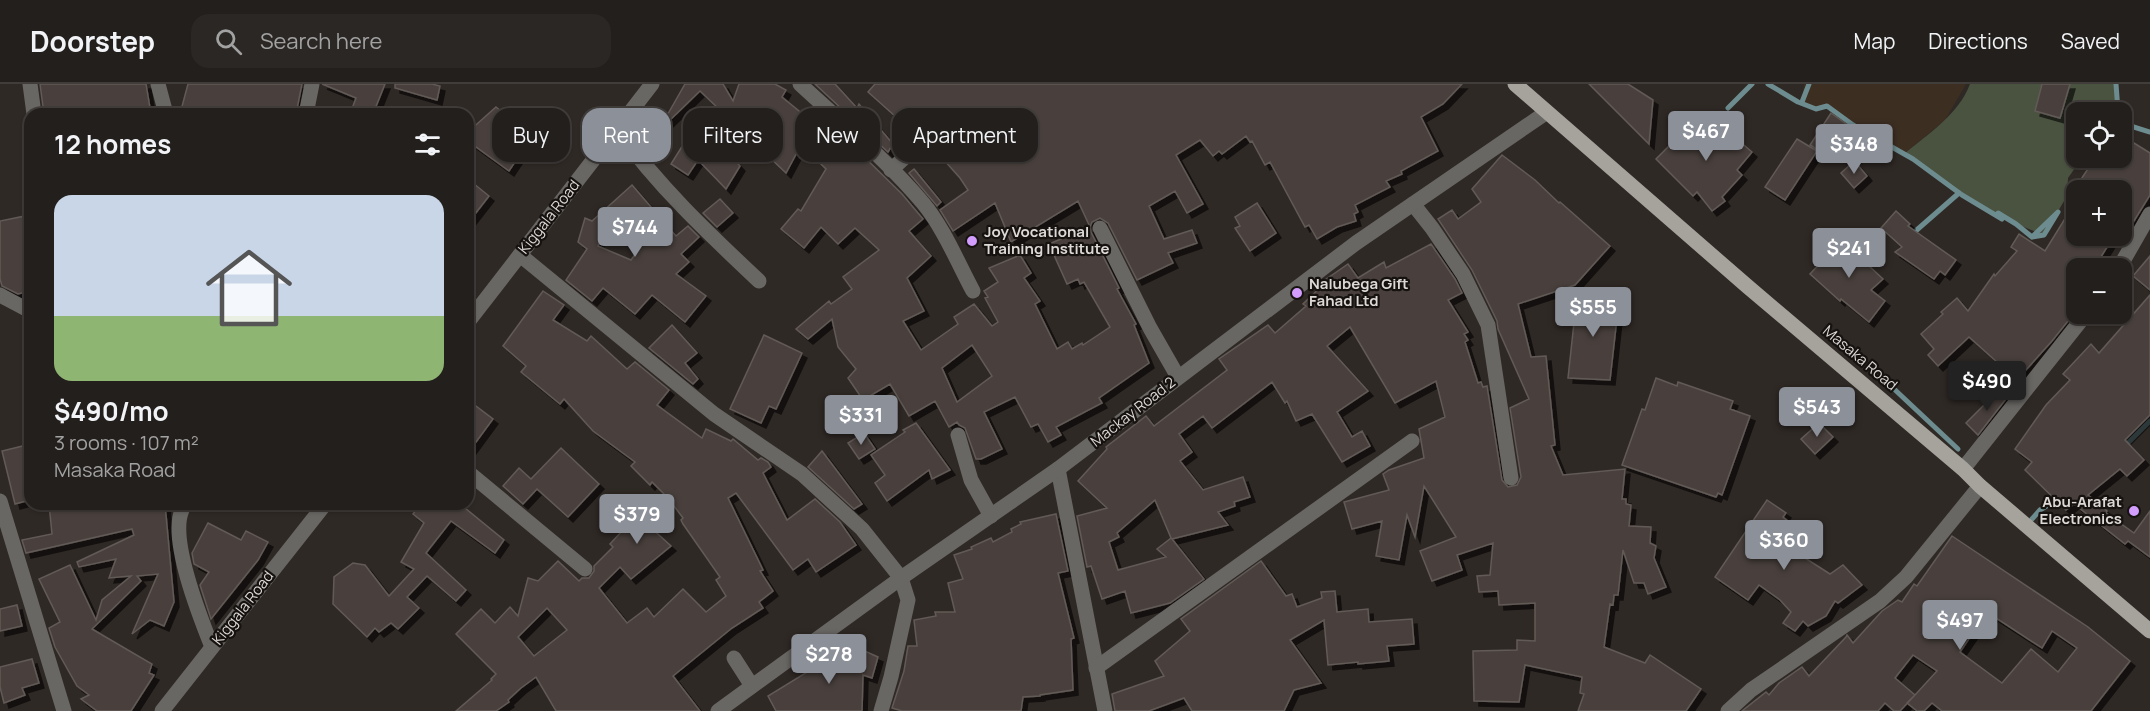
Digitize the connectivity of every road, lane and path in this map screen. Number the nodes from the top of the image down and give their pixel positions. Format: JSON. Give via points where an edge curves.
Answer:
{"nodes":[{"id":1,"x":30,"y":84,"type":"edge"},
{"id":2,"x":158,"y":84,"type":"edge"},
{"id":3,"x":312,"y":84,"type":"edge"},
{"id":4,"x":652,"y":84,"type":"edge"},
{"id":5,"x":800,"y":84,"type":"edge"},
{"id":6,"x":1515,"y":84,"type":"edge"},
{"id":7,"x":33,"y":108,"type":"edge"},
{"id":8,"x":164,"y":108,"type":"edge"},
{"id":9,"x":307,"y":108,"type":"edge"},
{"id":10,"x":633,"y":108,"type":"edge"},
{"id":11,"x":1547,"y":112,"type":"junction"},
{"id":12,"x":592,"y":162,"type":"edge"},
{"id":13,"x":642,"y":162,"type":"edge"},
{"id":14,"x":900,"y":162,"type":"edge"},
{"id":15,"x":891,"y":170,"type":"junction"},
{"id":16,"x":1413,"y":204,"type":"junction"},
{"id":17,"x":2150,"y":214,"type":"edge"},
{"id":18,"x":1100,"y":228,"type":"dead end"},
{"id":19,"x":520,"y":255,"type":"junction"},
{"id":20,"x":2125,"y":258,"type":"edge"},
{"id":21,"x":759,"y":281,"type":"dead end"},
{"id":22,"x":973,"y":291,"type":"dead end"},
{"id":23,"x":0,"y":295,"type":"edge"},
{"id":24,"x":24,"y":308,"type":"edge"},
{"id":25,"x":474,"y":314,"type":"edge"},
{"id":26,"x":2078,"y":324,"type":"edge"},
{"id":27,"x":1178,"y":377,"type":"junction"},
{"id":28,"x":958,"y":435,"type":"dead end"},
{"id":29,"x":1412,"y":441,"type":"dead end"},
{"id":30,"x":1963,"y":469,"type":"junction"},
{"id":31,"x":1058,"y":470,"type":"junction"},
{"id":32,"x":474,"y":477,"type":"edge"},
{"id":33,"x":1511,"y":478,"type":"dead end"},
{"id":34,"x":1980,"y":486,"type":"junction"},
{"id":35,"x":0,"y":501,"type":"edge"},
{"id":36,"x":182,"y":510,"type":"dead end"},
{"id":37,"x":320,"y":510,"type":"edge"},
{"id":38,"x":991,"y":516,"type":"junction"},
{"id":39,"x":585,"y":569,"type":"dead end"},
{"id":40,"x":901,"y":578,"type":"junction"},
{"id":41,"x":2150,"y":631,"type":"edge"},
{"id":42,"x":212,"y":647,"type":"junction"},
{"id":43,"x":734,"y":658,"type":"dead end"},
{"id":44,"x":1096,"y":668,"type":"junction"},
{"id":45,"x":752,"y":686,"type":"junction"},
{"id":46,"x":64,"y":711,"type":"edge"},
{"id":47,"x":162,"y":711,"type":"edge"},
{"id":48,"x":718,"y":711,"type":"edge"},
{"id":49,"x":881,"y":711,"type":"edge"},
{"id":50,"x":1105,"y":711,"type":"edge"},
{"id":51,"x":1728,"y":711,"type":"edge"}],
"edges":[{"from":1,"to":7,"type":"street"},
{"from":2,"to":8,"type":"street"},
{"from":3,"to":9,"type":"street"},
{"from":4,"to":10,"type":"street","name":"Kiggala Road"},
{"from":5,"to":15,"type":"street"},
{"from":6,"to":11,"type":"main road","name":"Masaka Road"},
{"from":11,"to":16,"type":"street","name":"Mackay Road 2"},
{"from":11,"to":30,"type":"main road","name":"Masaka Road"},
{"from":12,"to":19,"type":"street","name":"Kiggala Road"},
{"from":13,"to":21,"type":"street"},
{"from":14,"to":15,"type":"street"},
{"from":15,"to":22,"type":"street","via":[[933,216]]},
{"from":16,"to":27,"type":"street","name":"Mackay Road 2"},
{"from":16,"to":33,"type":"street","via":[[1463,274],[1488,325]]},
{"from":17,"to":20,"type":"street"},
{"from":18,"to":27,"type":"street"},
{"from":19,"to":25,"type":"street","name":"Kiggala Road"},
{"from":19,"to":40,"type":"street","via":[[714,414],[802,474],[856,524]]},
{"from":23,"to":24,"type":"street"},
{"from":26,"to":30,"type":"street"},
{"from":27,"to":31,"type":"street","name":"Mackay Road 2"},
{"from":28,"to":38,"type":"street","via":[[971,480]]},
{"from":29,"to":44,"type":"street"},
{"from":30,"to":34,"type":"main road","name":"Masaka Road"},
{"from":31,"to":38,"type":"street","name":"Mackay Road 2"},
{"from":31,"to":44,"type":"street"},
{"from":32,"to":39,"type":"street"},
{"from":34,"to":41,"type":"main road","name":"Masaka Road"},
{"from":34,"to":51,"type":"street","via":[[1888,595],[1751,690]]},
{"from":35,"to":46,"type":"street"},
{"from":36,"to":42,"type":"street","via":[[177,520],[193,601]]},
{"from":37,"to":42,"type":"street","name":"Kiggala Road"},
{"from":38,"to":40,"type":"street","name":"Mackay Road 2"},
{"from":40,"to":45,"type":"street","name":"Mackay Road 2"},
{"from":40,"to":49,"type":"street","via":[[908,600]]},
{"from":42,"to":47,"type":"street","name":"Kiggala Road"},
{"from":43,"to":45,"type":"street"},
{"from":44,"to":50,"type":"street"},
{"from":45,"to":48,"type":"street","name":"Mackay Road 2"}]}
